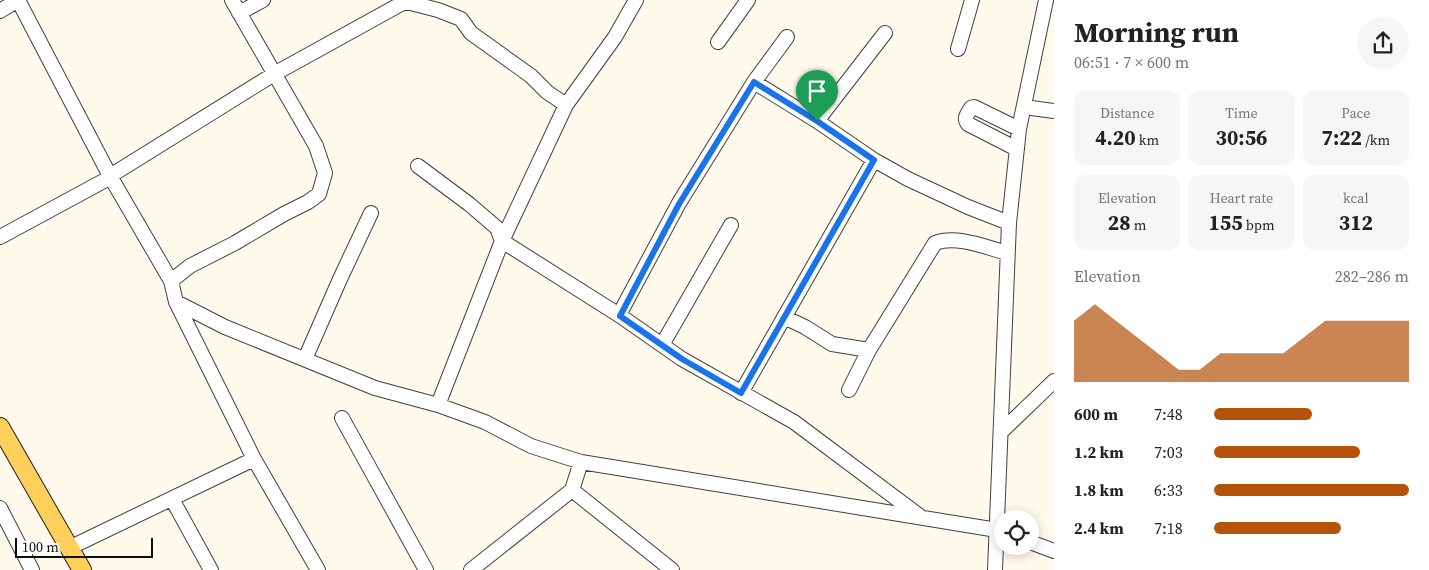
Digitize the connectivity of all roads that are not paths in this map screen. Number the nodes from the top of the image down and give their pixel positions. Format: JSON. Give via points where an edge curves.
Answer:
{"nodes":[{"id":1,"x":18,"y":0,"type":"edge"},
{"id":2,"x":232,"y":0,"type":"edge"},
{"id":3,"x":263,"y":0,"type":"edge"},
{"id":4,"x":636,"y":0,"type":"edge"},
{"id":5,"x":748,"y":0,"type":"edge"},
{"id":6,"x":972,"y":0,"type":"edge"},
{"id":7,"x":1046,"y":0,"type":"edge"},
{"id":8,"x":407,"y":1,"type":"edge"},
{"id":9,"x":0,"y":11,"type":"edge"},
{"id":10,"x":239,"y":13,"type":"junction"},
{"id":11,"x":885,"y":33,"type":"dead end"},
{"id":12,"x":787,"y":37,"type":"dead end"},
{"id":13,"x":718,"y":42,"type":"dead end"},
{"id":14,"x":958,"y":49,"type":"dead end"},
{"id":15,"x":274,"y":74,"type":"junction"},
{"id":16,"x":754,"y":82,"type":"junction"},
{"id":17,"x":566,"y":105,"type":"junction"},
{"id":18,"x":1024,"y":107,"type":"junction"},
{"id":19,"x":1054,"y":111,"type":"edge"},
{"id":20,"x":817,"y":121,"type":"junction"},
{"id":21,"x":1020,"y":128,"type":"junction"},
{"id":22,"x":1016,"y":148,"type":"junction"},
{"id":23,"x":874,"y":160,"type":"junction"},
{"id":24,"x":418,"y":166,"type":"dead end"},
{"id":25,"x":110,"y":176,"type":"junction"},
{"id":26,"x":371,"y":212,"type":"dead end"},
{"id":27,"x":1009,"y":223,"type":"junction"},
{"id":28,"x":731,"y":225,"type":"dead end"},
{"id":29,"x":0,"y":237,"type":"edge"},
{"id":30,"x":502,"y":242,"type":"junction"},
{"id":31,"x":1007,"y":253,"type":"junction"},
{"id":32,"x":171,"y":281,"type":"junction"},
{"id":33,"x":176,"y":302,"type":"junction"},
{"id":34,"x":620,"y":316,"type":"junction"},
{"id":35,"x":784,"y":317,"type":"junction"},
{"id":36,"x":662,"y":345,"type":"junction"},
{"id":37,"x":869,"y":350,"type":"junction"},
{"id":38,"x":305,"y":359,"type":"junction"},
{"id":39,"x":1054,"y":381,"type":"edge"},
{"id":40,"x":849,"y":390,"type":"dead end"},
{"id":41,"x":741,"y":393,"type":"junction"},
{"id":42,"x":1041,"y":394,"type":"junction"},
{"id":43,"x":1054,"y":400,"type":"edge"},
{"id":44,"x":438,"y":405,"type":"junction"},
{"id":45,"x":342,"y":418,"type":"dead end"},
{"id":46,"x":0,"y":426,"type":"edge"},
{"id":47,"x":1001,"y":432,"type":"junction"},
{"id":48,"x":254,"y":459,"type":"junction"},
{"id":49,"x":581,"y":462,"type":"junction"},
{"id":50,"x":572,"y":490,"type":"junction"},
{"id":51,"x":172,"y":499,"type":"junction"},
{"id":52,"x":0,"y":508,"type":"edge"},
{"id":53,"x":1000,"y":510,"type":"edge"},
{"id":54,"x":921,"y":517,"type":"junction"},
{"id":55,"x":994,"y":530,"type":"edge"},
{"id":56,"x":1039,"y":545,"type":"edge"},
{"id":57,"x":69,"y":548,"type":"junction"},
{"id":58,"x":1054,"y":551,"type":"edge"},
{"id":59,"x":997,"y":555,"type":"edge"},
{"id":60,"x":32,"y":570,"type":"edge"},
{"id":61,"x":82,"y":570,"type":"edge"},
{"id":62,"x":211,"y":570,"type":"edge"},
{"id":63,"x":318,"y":570,"type":"edge"},
{"id":64,"x":426,"y":570,"type":"edge"},
{"id":65,"x":471,"y":570,"type":"edge"},
{"id":66,"x":672,"y":570,"type":"edge"},
{"id":67,"x":995,"y":570,"type":"edge"}],
"edges":[{"from":1,"to":9,"type":"street"},
{"from":1,"to":25,"type":"street"},
{"from":2,"to":10,"type":"street"},
{"from":3,"to":10,"type":"street"},
{"from":4,"to":17,"type":"street","via":[[615,37]]},
{"from":5,"to":13,"type":"street"},
{"from":6,"to":14,"type":"street"},
{"from":7,"to":18,"type":"street"},
{"from":8,"to":15,"type":"street"},
{"from":8,"to":17,"type":"street","via":[[461,19],[471,32]]},
{"from":10,"to":15,"type":"street"},
{"from":11,"to":20,"type":"street"},
{"from":12,"to":16,"type":"street"},
{"from":15,"to":25,"type":"street"},
{"from":15,"to":32,"type":"street","via":[[316,146],[325,173],[319,194],[190,266]]},
{"from":16,"to":20,"type":"street"},
{"from":16,"to":34,"type":"street","via":[[679,204]]},
{"from":17,"to":30,"type":"street"},
{"from":18,"to":19,"type":"street"},
{"from":18,"to":21,"type":"street"},
{"from":20,"to":23,"type":"street"},
{"from":21,"to":22,"type":"street"},
{"from":21,"to":22,"type":"street","via":[[974,107],[966,117],[968,124]]},
{"from":22,"to":27,"type":"street"},
{"from":23,"to":27,"type":"street","via":[[922,186]]},
{"from":23,"to":35,"type":"street"},
{"from":24,"to":30,"type":"street","via":[[497,228]]},
{"from":25,"to":29,"type":"street"},
{"from":25,"to":32,"type":"street"},
{"from":26,"to":38,"type":"street"},
{"from":27,"to":31,"type":"street"},
{"from":28,"to":36,"type":"street"},
{"from":30,"to":34,"type":"street"},
{"from":30,"to":44,"type":"street"},
{"from":31,"to":37,"type":"street","via":[[960,240],[935,243]]},
{"from":31,"to":47,"type":"street"},
{"from":32,"to":33,"type":"street"},
{"from":33,"to":38,"type":"street","via":[[225,327]]},
{"from":33,"to":48,"type":"street"},
{"from":34,"to":36,"type":"street"},
{"from":35,"to":37,"type":"street","via":[[832,344]]},
{"from":35,"to":41,"type":"street"},
{"from":36,"to":41,"type":"street"},
{"from":37,"to":40,"type":"street"},
{"from":38,"to":44,"type":"street","via":[[375,388]]},
{"from":39,"to":42,"type":"street"},
{"from":41,"to":54,"type":"street","via":[[794,422]]},
{"from":42,"to":43,"type":"street"},
{"from":42,"to":47,"type":"street"},
{"from":44,"to":49,"type":"street","via":[[485,422],[532,446]]},
{"from":45,"to":64,"type":"street"},
{"from":46,"to":57,"type":"main road"},
{"from":47,"to":53,"type":"street"},
{"from":48,"to":51,"type":"street"},
{"from":48,"to":63,"type":"street"},
{"from":49,"to":50,"type":"street"},
{"from":49,"to":54,"type":"street"},
{"from":50,"to":65,"type":"street"},
{"from":50,"to":66,"type":"street"},
{"from":51,"to":57,"type":"street"},
{"from":51,"to":62,"type":"street"},
{"from":52,"to":60,"type":"street"},
{"from":54,"to":55,"type":"street"},
{"from":56,"to":58,"type":"street"},
{"from":57,"to":61,"type":"main road"},
{"from":59,"to":67,"type":"street"}]}
